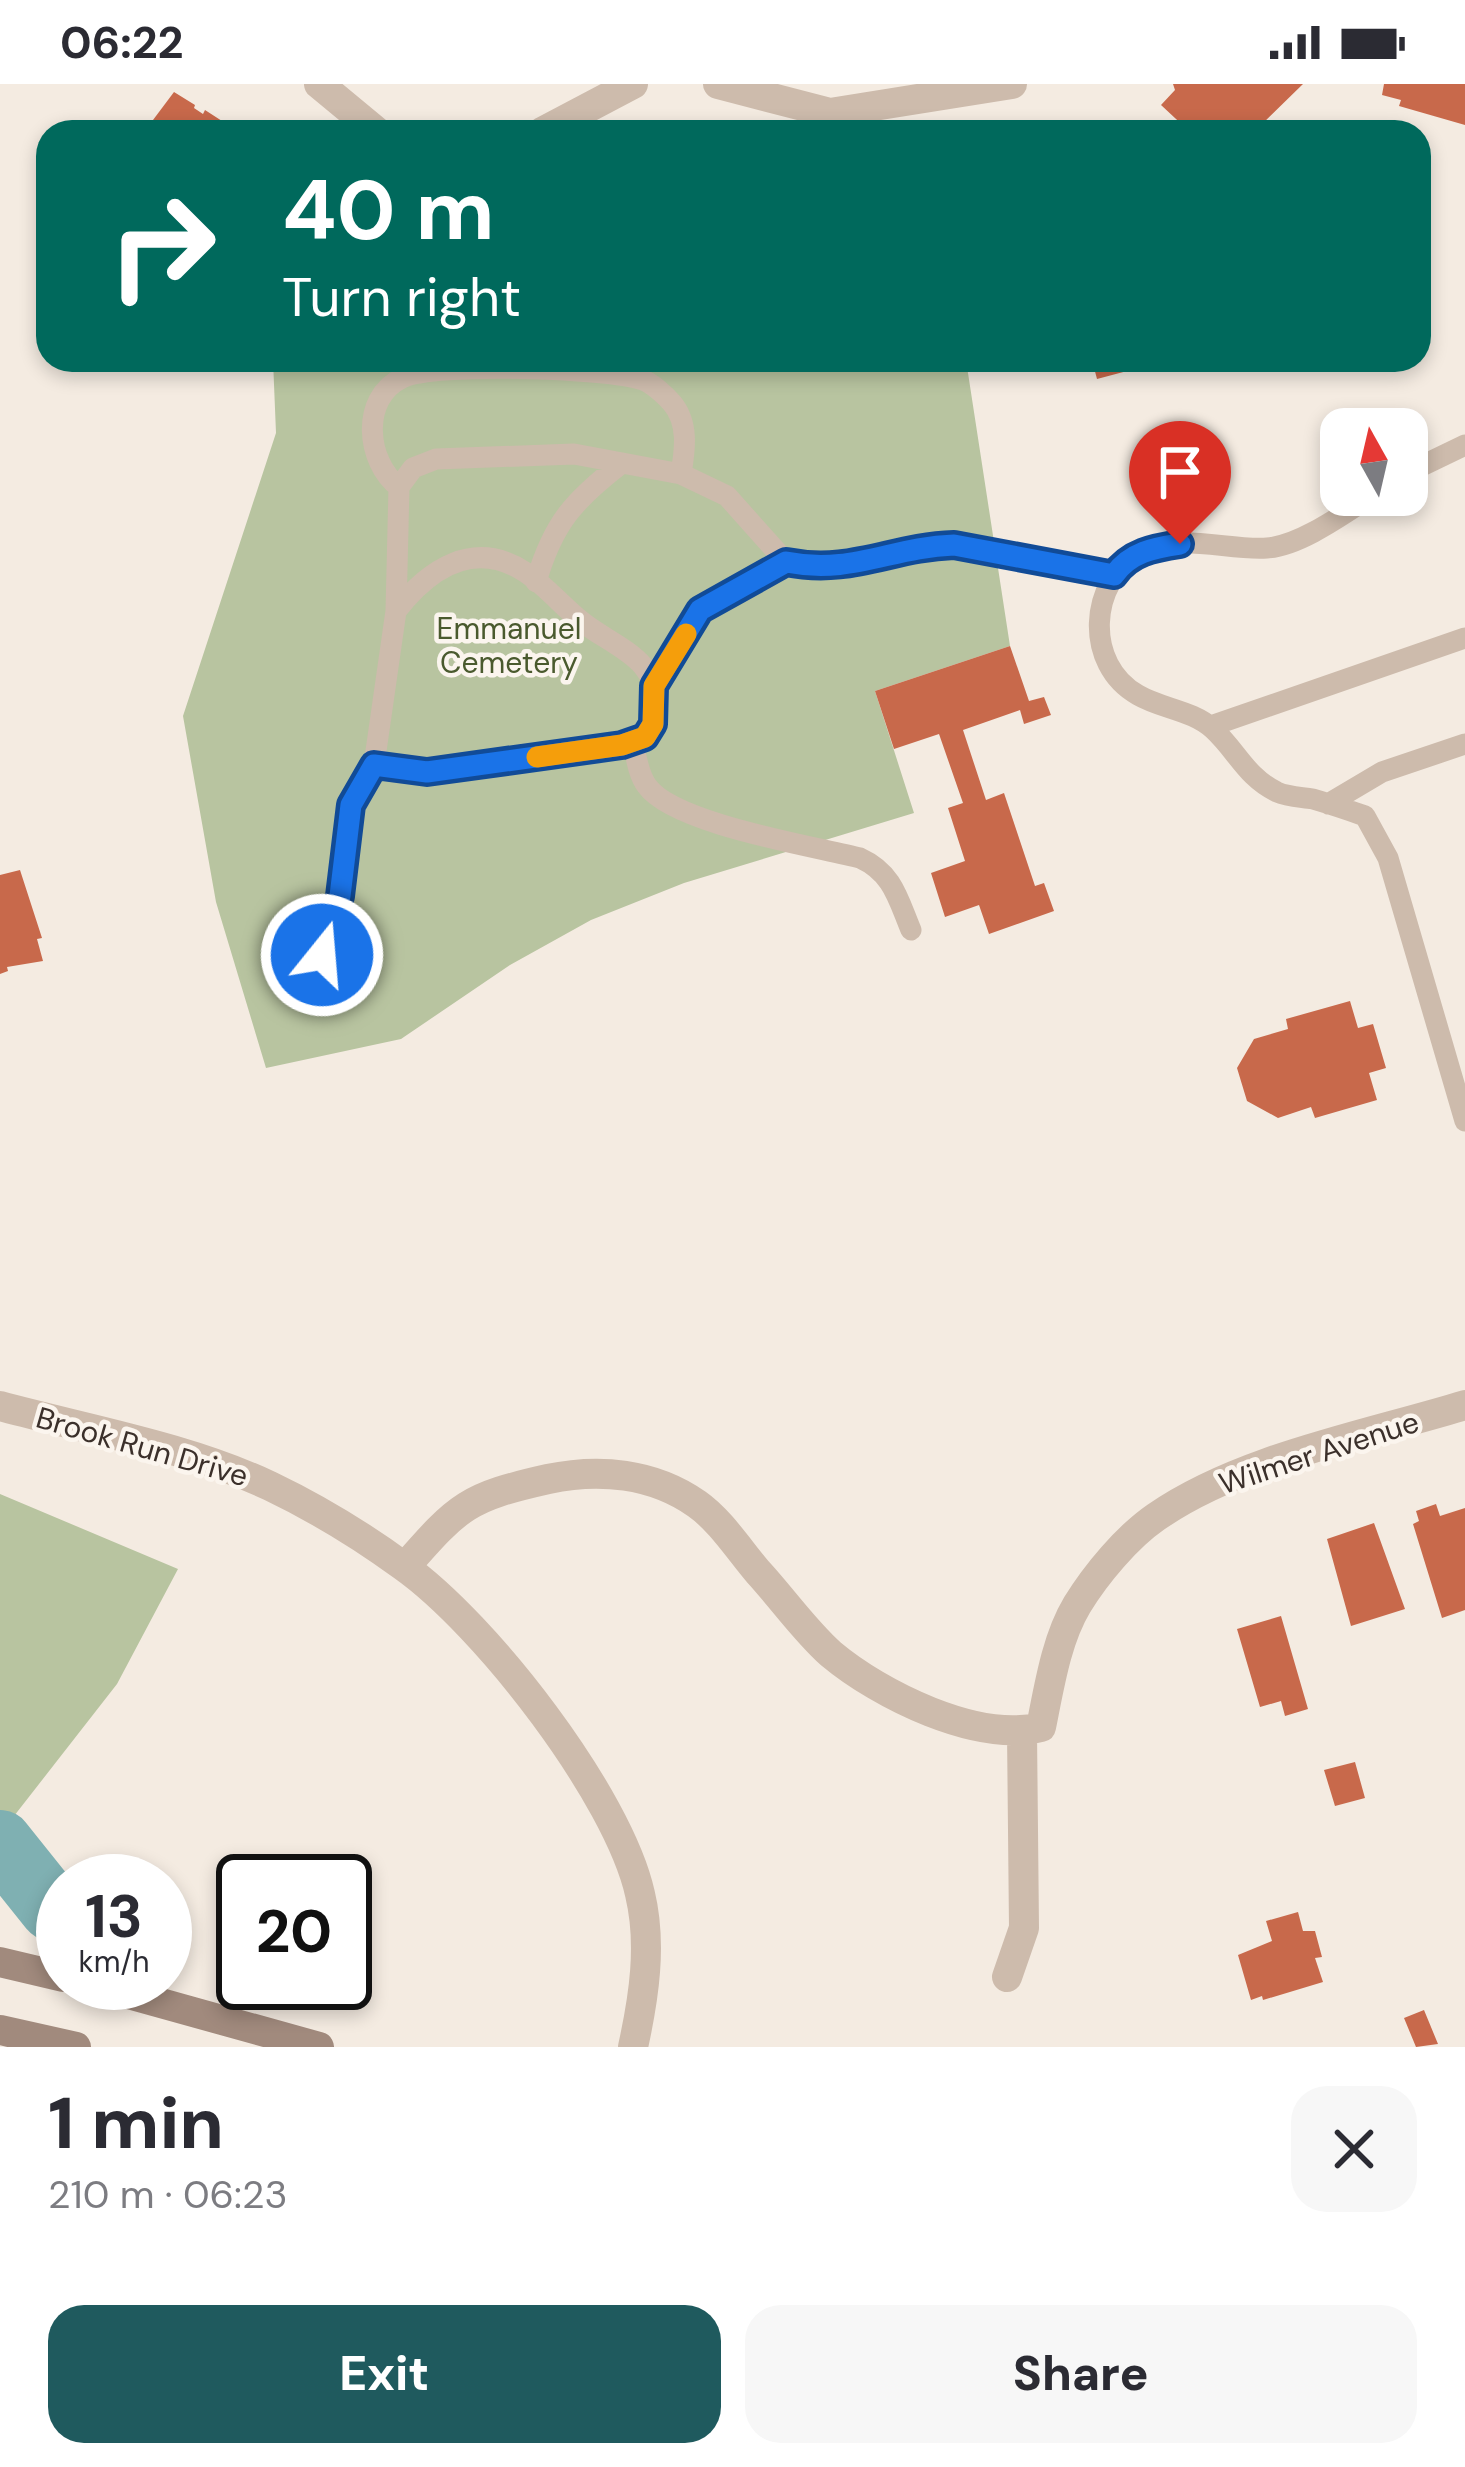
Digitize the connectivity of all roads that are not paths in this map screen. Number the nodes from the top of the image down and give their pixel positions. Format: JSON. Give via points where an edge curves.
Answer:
{"nodes":[{"id":1,"x":319,"y":84,"type":"edge"},
{"id":2,"x":632,"y":84,"type":"edge"},
{"id":3,"x":716,"y":84,"type":"edge"},
{"id":4,"x":1012,"y":84,"type":"edge"},
{"id":5,"x":362,"y":120,"type":"edge"},
{"id":6,"x":564,"y":120,"type":"edge"},
{"id":7,"x":857,"y":120,"type":"edge"},
{"id":8,"x":432,"y":372,"type":"edge"},
{"id":9,"x":555,"y":372,"type":"edge"},
{"id":10,"x":1465,"y":445,"type":"edge"},
{"id":11,"x":622,"y":463,"type":"junction"},
{"id":12,"x":1428,"y":463,"type":"edge"},
{"id":13,"x":681,"y":474,"type":"junction"},
{"id":14,"x":399,"y":487,"type":"junction"},
{"id":15,"x":1339,"y":516,"type":"edge"},
{"id":16,"x":786,"y":562,"type":"junction"},
{"id":17,"x":1114,"y":575,"type":"junction"},
{"id":18,"x":536,"y":582,"type":"junction"},
{"id":19,"x":396,"y":611,"type":"junction"},
{"id":20,"x":1465,"y":638,"type":"edge"},
{"id":21,"x":654,"y":686,"type":"junction"},
{"id":22,"x":1210,"y":726,"type":"junction"},
{"id":23,"x":633,"y":742,"type":"junction"},
{"id":24,"x":1465,"y":745,"type":"edge"},
{"id":25,"x":374,"y":765,"type":"junction"},
{"id":26,"x":1328,"y":804,"type":"junction"},
{"id":27,"x":911,"y":930,"type":"dead end"},
{"id":28,"x":311,"y":987,"type":"dead end"},
{"id":29,"x":1465,"y":1121,"type":"edge"},
{"id":30,"x":1465,"y":1405,"type":"edge"},
{"id":31,"x":0,"y":1406,"type":"edge"},
{"id":32,"x":406,"y":1567,"type":"junction"},
{"id":33,"x":1022,"y":1732,"type":"junction"},
{"id":34,"x":0,"y":1962,"type":"edge"},
{"id":35,"x":36,"y":1971,"type":"edge"},
{"id":36,"x":1007,"y":1977,"type":"dead end"},
{"id":37,"x":186,"y":2010,"type":"edge"},
{"id":38,"x":0,"y":2030,"type":"edge"},
{"id":39,"x":76,"y":2047,"type":"edge"},
{"id":40,"x":319,"y":2047,"type":"edge"},
{"id":41,"x":633,"y":2047,"type":"edge"}],
"edges":[{"from":1,"to":5,"type":"street"},
{"from":2,"to":6,"type":"street"},
{"from":3,"to":7,"type":"street"},
{"from":4,"to":7,"type":"street"},
{"from":8,"to":14,"type":"lane","via":[[385,389],[374,412],[382,474]]},
{"from":9,"to":13,"type":"lane","via":[[646,381],[675,405],[686,437]]},
{"from":10,"to":12,"type":"lane"},
{"from":11,"to":13,"type":"lane"},
{"from":11,"to":14,"type":"lane","via":[[574,454],[436,459],[413,468]]},
{"from":11,"to":18,"type":"lane","via":[[578,497],[548,541]]},
{"from":13,"to":16,"type":"lane","via":[[727,496]]},
{"from":14,"to":19,"type":"lane"},
{"from":15,"to":17,"type":"lane","via":[[1269,549],[1145,549]]},
{"from":16,"to":17,"type":"lane","via":[[844,567],[954,545]]},
{"from":16,"to":21,"type":"lane","via":[[700,610]]},
{"from":17,"to":22,"type":"lane","via":[[1101,594],[1100,623],[1115,676],[1137,695]]},
{"from":18,"to":19,"type":"lane","via":[[499,561],[467,560],[434,570]]},
{"from":18,"to":21,"type":"lane","via":[[646,666]]},
{"from":19,"to":25,"type":"lane"},
{"from":20,"to":22,"type":"lane"},
{"from":21,"to":23,"type":"lane","via":[[653,724]]},
{"from":22,"to":26,"type":"lane","via":[[1250,776],[1281,794]]},
{"from":23,"to":25,"type":"lane","via":[[427,772]]},
{"from":23,"to":27,"type":"lane","via":[[648,788],[664,802],[880,867]]},
{"from":24,"to":26,"type":"lane","via":[[1382,772]]},
{"from":25,"to":28,"type":"lane","via":[[351,805],[340,896]]},
{"from":26,"to":29,"type":"lane","via":[[1365,816],[1388,858]]},
{"from":30,"to":33,"type":"street","name":"Wilmer Avenue","via":[[1272,1463],[1155,1517],[1076,1607],[1041,1727]]},
{"from":31,"to":32,"type":"street","name":"Brook Run Drive","via":[[226,1467]]},
{"from":32,"to":33,"type":"street","via":[[475,1498],[611,1471],[698,1504],[832,1654],[939,1716]]},
{"from":32,"to":41,"type":"street","via":[[511,1674],[592,1785],[629,1858],[641,1896],[646,1967]]},
{"from":33,"to":36,"type":"street","via":[[1024,1928]]},
{"from":34,"to":35,"type":"main road"},
{"from":37,"to":40,"type":"main road"},
{"from":38,"to":39,"type":"main road"}]}
